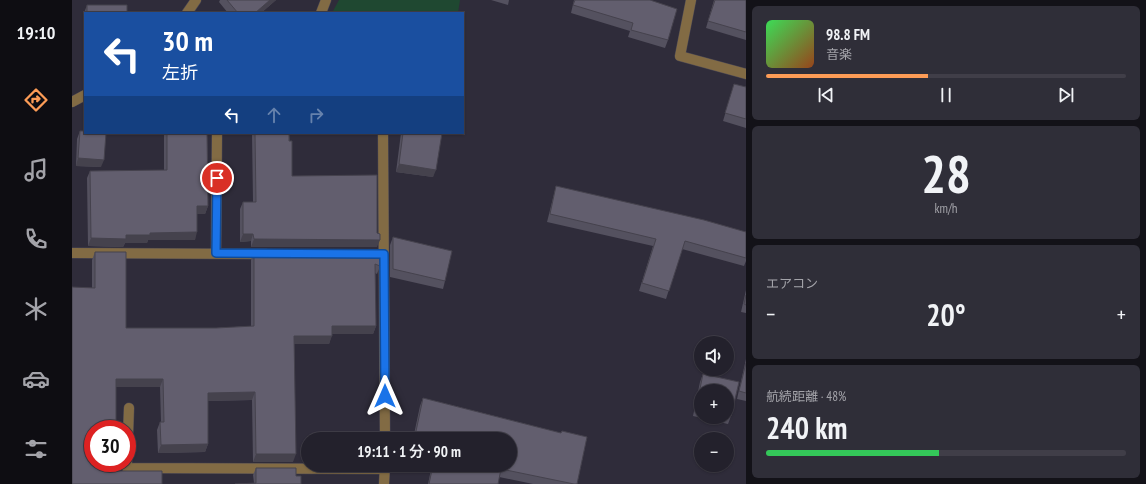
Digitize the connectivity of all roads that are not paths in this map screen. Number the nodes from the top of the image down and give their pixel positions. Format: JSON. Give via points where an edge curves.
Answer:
{"nodes":[{"id":1,"x":196,"y":0,"type":"edge"},
{"id":2,"x":326,"y":0,"type":"edge"},
{"id":3,"x":691,"y":0,"type":"edge"},
{"id":4,"x":188,"y":12,"type":"edge"},
{"id":5,"x":321,"y":12,"type":"edge"},
{"id":6,"x":746,"y":74,"type":"edge"},
{"id":7,"x":84,"y":96,"type":"edge"},
{"id":8,"x":72,"y":102,"type":"edge"},
{"id":9,"x":217,"y":134,"type":"edge"},
{"id":10,"x":383,"y":134,"type":"edge"},
{"id":11,"x":72,"y":253,"type":"edge"},
{"id":12,"x":216,"y":253,"type":"junction"},
{"id":13,"x":280,"y":254,"type":"edge"},
{"id":14,"x":129,"y":408,"type":"dead end"},
{"id":15,"x":129,"y":420,"type":"edge"},
{"id":16,"x":385,"y":432,"type":"edge"},
{"id":17,"x":301,"y":467,"type":"edge"},
{"id":18,"x":136,"y":468,"type":"edge"},
{"id":19,"x":385,"y":472,"type":"edge"},
{"id":20,"x":384,"y":484,"type":"edge"}],
"edges":[{"from":1,"to":4,"type":"street"},
{"from":2,"to":5,"type":"street"},
{"from":3,"to":6,"type":"street","via":[[680,56]]},
{"from":7,"to":8,"type":"street"},
{"from":9,"to":12,"type":"street"},
{"from":10,"to":16,"type":"street","via":[[380,254]]},
{"from":11,"to":12,"type":"street"},
{"from":12,"to":13,"type":"street"},
{"from":14,"to":15,"type":"street"},
{"from":17,"to":18,"type":"street"},
{"from":19,"to":20,"type":"street"}]}
